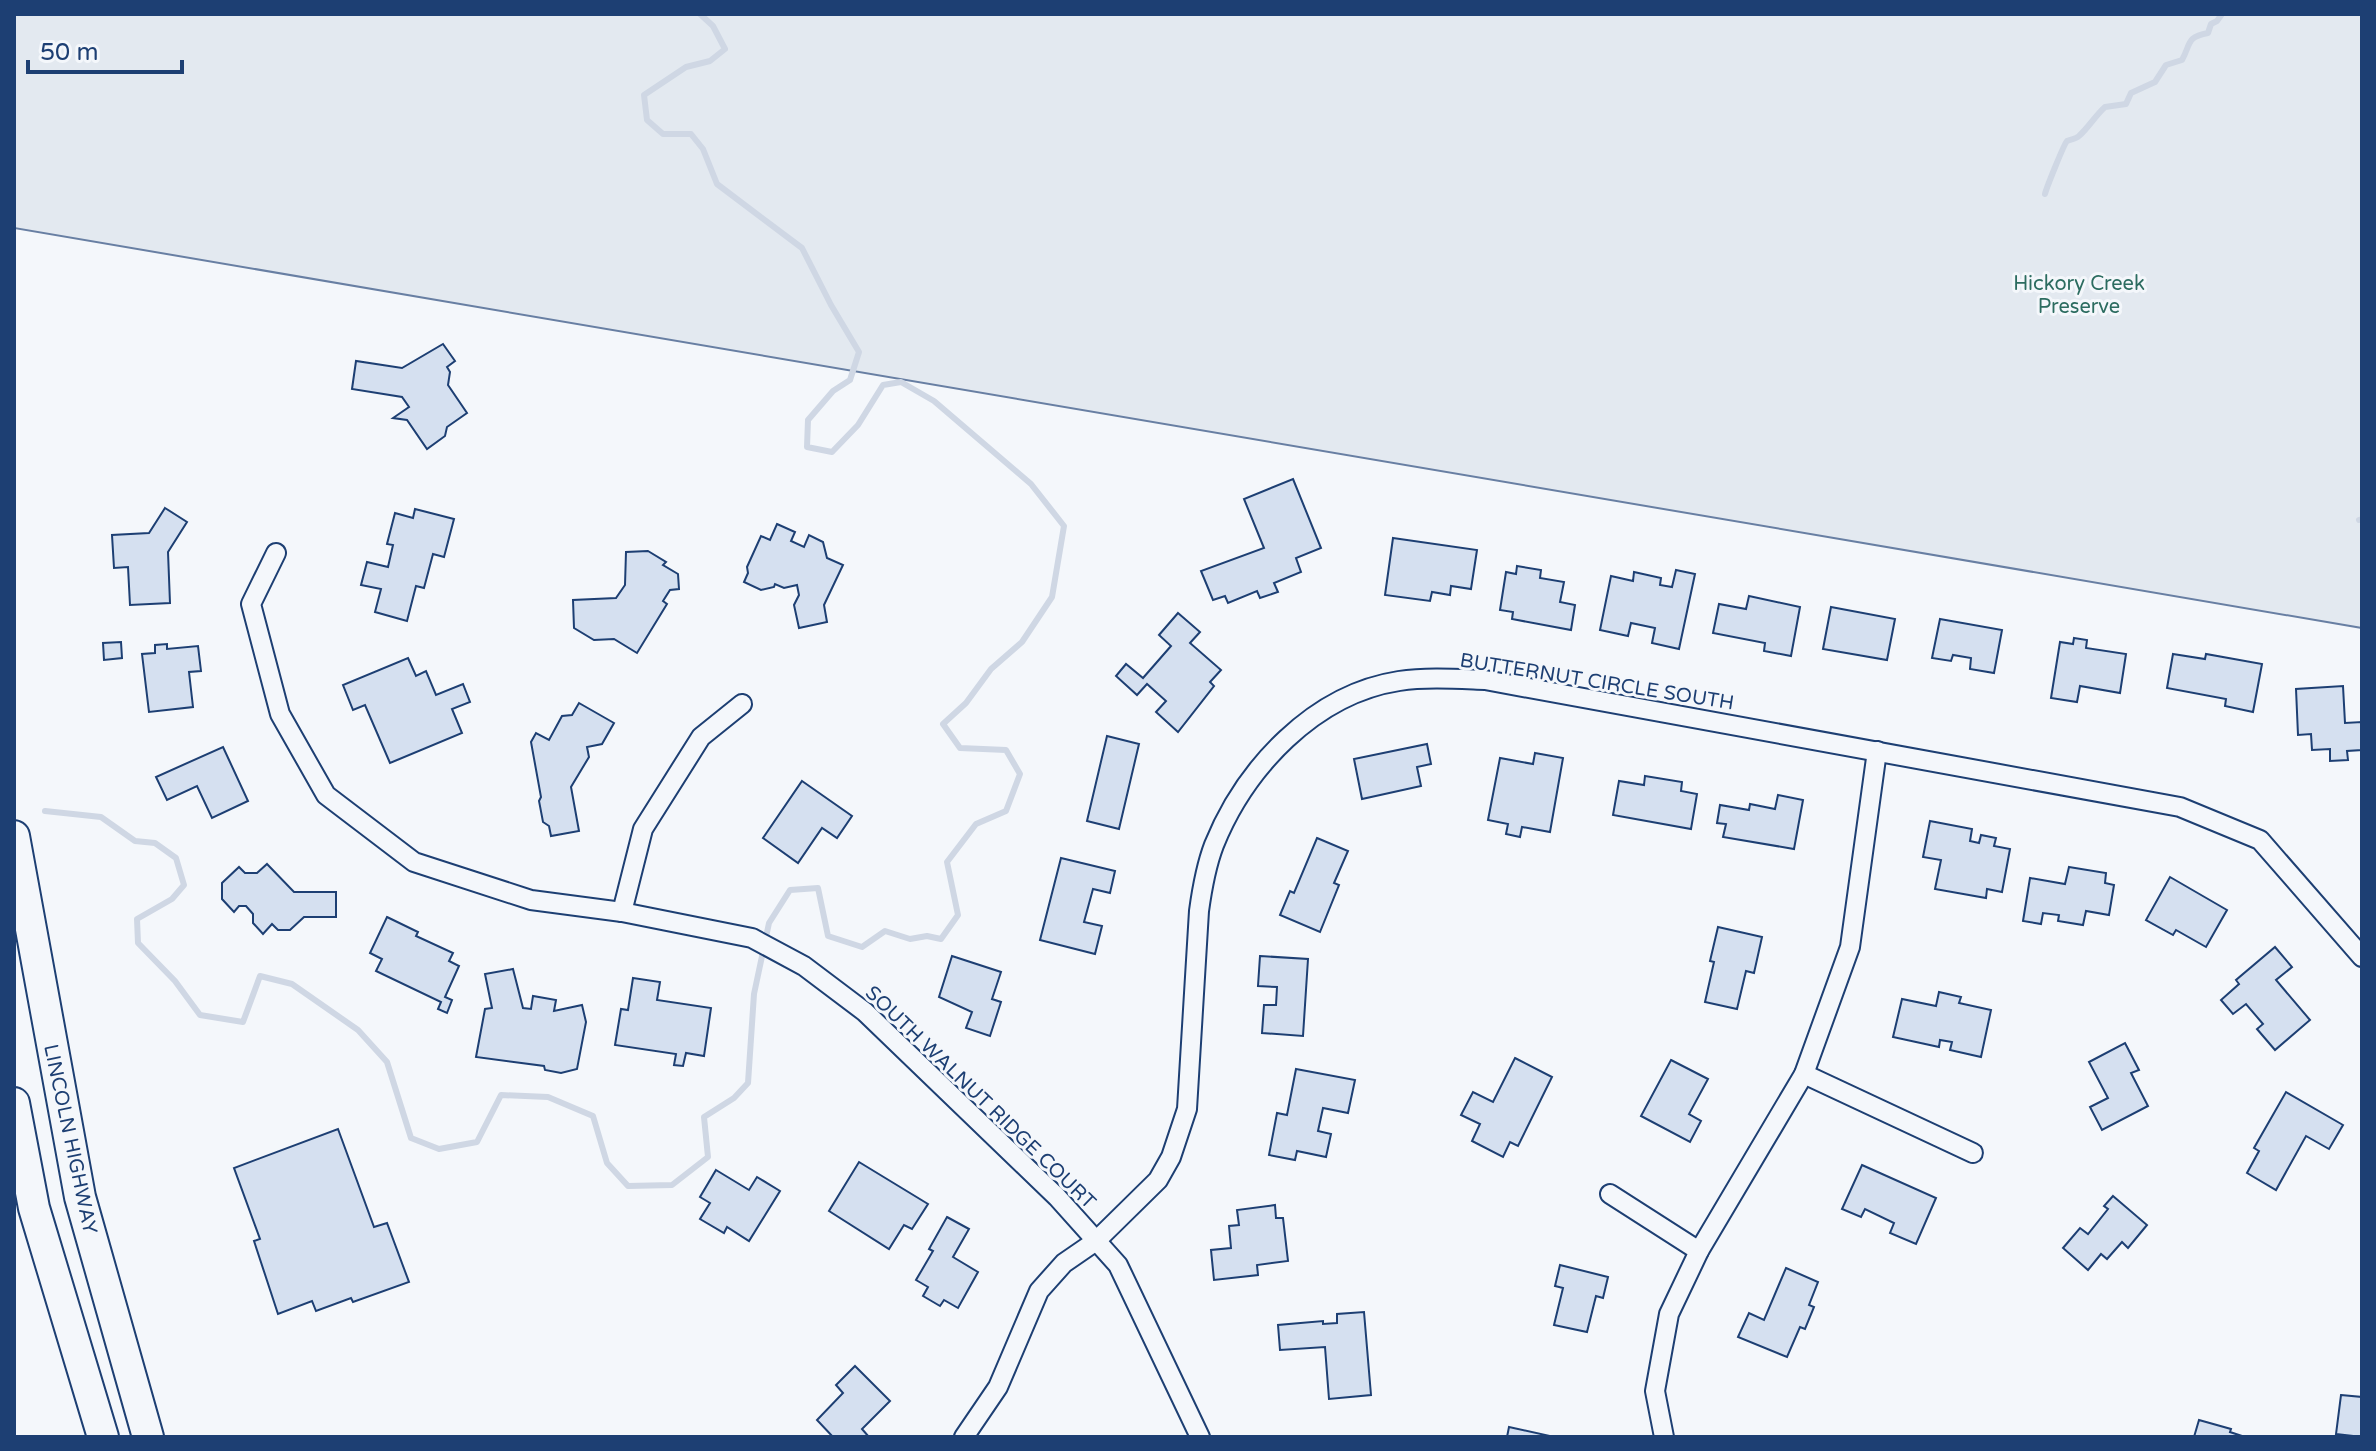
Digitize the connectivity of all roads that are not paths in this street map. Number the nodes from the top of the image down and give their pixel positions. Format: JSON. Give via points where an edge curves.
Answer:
{"nodes":[{"id":1,"x":276,"y":553,"type":"dead end"},
{"id":2,"x":742,"y":704,"type":"dead end"},
{"id":3,"x":1877,"y":751,"type":"junction"},
{"id":4,"x":14,"y":836,"type":"edge"},
{"id":5,"x":622,"y":912,"type":"junction"},
{"id":6,"x":2362,"y":957,"type":"edge"},
{"id":7,"x":1804,"y":1074,"type":"junction"},
{"id":8,"x":14,"y":1103,"type":"edge"},
{"id":9,"x":1973,"y":1153,"type":"dead end"},
{"id":10,"x":1610,"y":1194,"type":"dead end"},
{"id":11,"x":1096,"y":1241,"type":"junction"},
{"id":12,"x":1699,"y":1251,"type":"junction"},
{"id":13,"x":103,"y":1437,"type":"edge"},
{"id":14,"x":148,"y":1437,"type":"edge"},
{"id":15,"x":964,"y":1437,"type":"edge"},
{"id":16,"x":1200,"y":1437,"type":"edge"},
{"id":17,"x":1664,"y":1437,"type":"edge"}],
"edges":[{"from":1,"to":5,"type":"street","name":"SOUTH WALNUT RIDGE COURT","via":[[251,604],[280,714],[326,795],[414,862],[531,900]]},
{"from":2,"to":5,"type":"street","via":[[701,737],[643,829]]},
{"from":3,"to":6,"type":"street","name":"BUTTERNUT CIRCLE SOUTH","via":[[2180,807],[2260,840]]},
{"from":3,"to":7,"type":"street","via":[[1850,947]]},
{"from":3,"to":11,"type":"street","name":"BUTTERNUT CIRCLE SOUTH","via":[[1473,680],[1399,681],[1371,688],[1314,716],[1251,779],[1213,847],[1199,911],[1190,1081],[1182,1133],[1158,1180]]},
{"from":4,"to":14,"type":"main road","name":"LINCOLN HIGHWAY","via":[[80,1197]]},
{"from":5,"to":11,"type":"street","name":"SOUTH WALNUT RIDGE COURT","via":[[752,938],[804,966],[865,1012]]},
{"from":7,"to":9,"type":"street"},
{"from":7,"to":12,"type":"street"},
{"from":8,"to":13,"type":"main road","via":[[34,1208]]},
{"from":10,"to":12,"type":"street"},
{"from":11,"to":15,"type":"street","name":"BUTTERNUT CIRCLE SOUTH","via":[[1064,1263],[1039,1291],[998,1387]]},
{"from":11,"to":16,"type":"street","name":"SOUTH WALNUT RIDGE COURT","via":[[1118,1265]]},
{"from":12,"to":17,"type":"street","via":[[1666,1329],[1655,1391]]}]}
